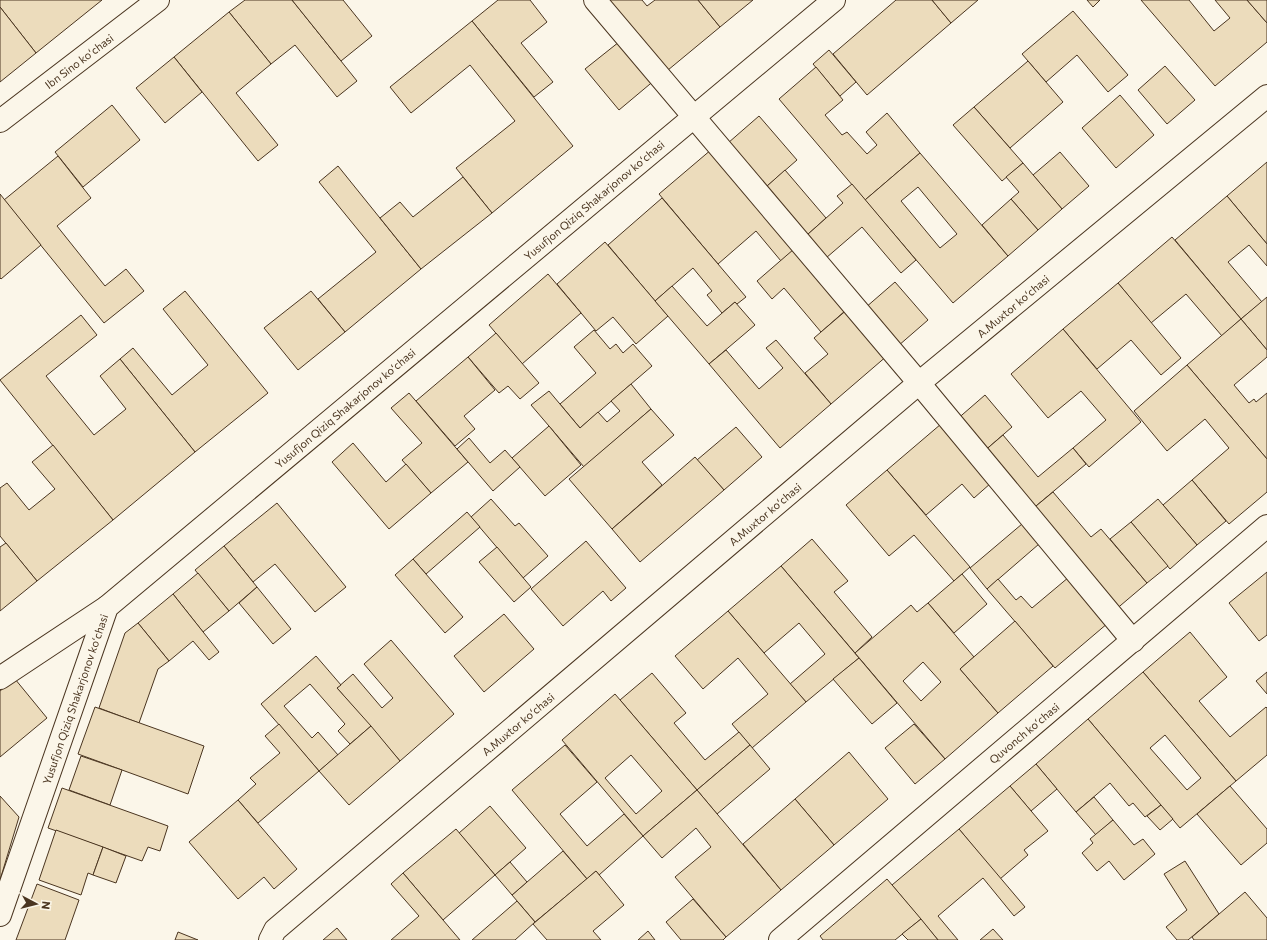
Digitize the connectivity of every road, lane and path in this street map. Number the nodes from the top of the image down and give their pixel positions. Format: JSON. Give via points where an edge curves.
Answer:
{"nodes":[{"id":1,"x":158,"y":0,"type":"edge"},
{"id":2,"x":595,"y":0,"type":"edge"},
{"id":3,"x":834,"y":0,"type":"edge"},
{"id":4,"x":1267,"y":96,"type":"edge"},
{"id":5,"x":694,"y":117,"type":"junction"},
{"id":6,"x":0,"y":121,"type":"edge"},
{"id":7,"x":919,"y":383,"type":"junction"},
{"id":8,"x":1267,"y":526,"type":"edge"},
{"id":9,"x":107,"y":607,"type":"junction"},
{"id":10,"x":1133,"y":641,"type":"junction"},
{"id":11,"x":0,"y":678,"type":"edge"},
{"id":12,"x":0,"y":915,"type":"edge"},
{"id":13,"x":270,"y":940,"type":"edge"},
{"id":14,"x":780,"y":940,"type":"edge"}],
"edges":[{"from":1,"to":6,"type":"street","name":"Ibn Sino koʻchasi"},
{"from":2,"to":5,"type":"street"},
{"from":3,"to":5,"type":"street","name":"Yusufjon Qiziq Shakarjonov koʻchasi"},
{"from":4,"to":7,"type":"street","name":"A.Muxtor koʻchasi"},
{"from":5,"to":7,"type":"street"},
{"from":5,"to":9,"type":"street","name":"Yusufjon Qiziq Shakarjonov koʻchasi"},
{"from":7,"to":10,"type":"street"},
{"from":7,"to":13,"type":"street","name":"A.Muxtor koʻchasi","via":[[275,930]]},
{"from":8,"to":10,"type":"street","name":"Quvonch koʻchasi"},
{"from":9,"to":11,"type":"street"},
{"from":9,"to":12,"type":"street","name":"Yusufjon Qiziq Shakarjonov koʻchasi"},
{"from":10,"to":14,"type":"street","name":"Quvonch koʻchasi"}]}
